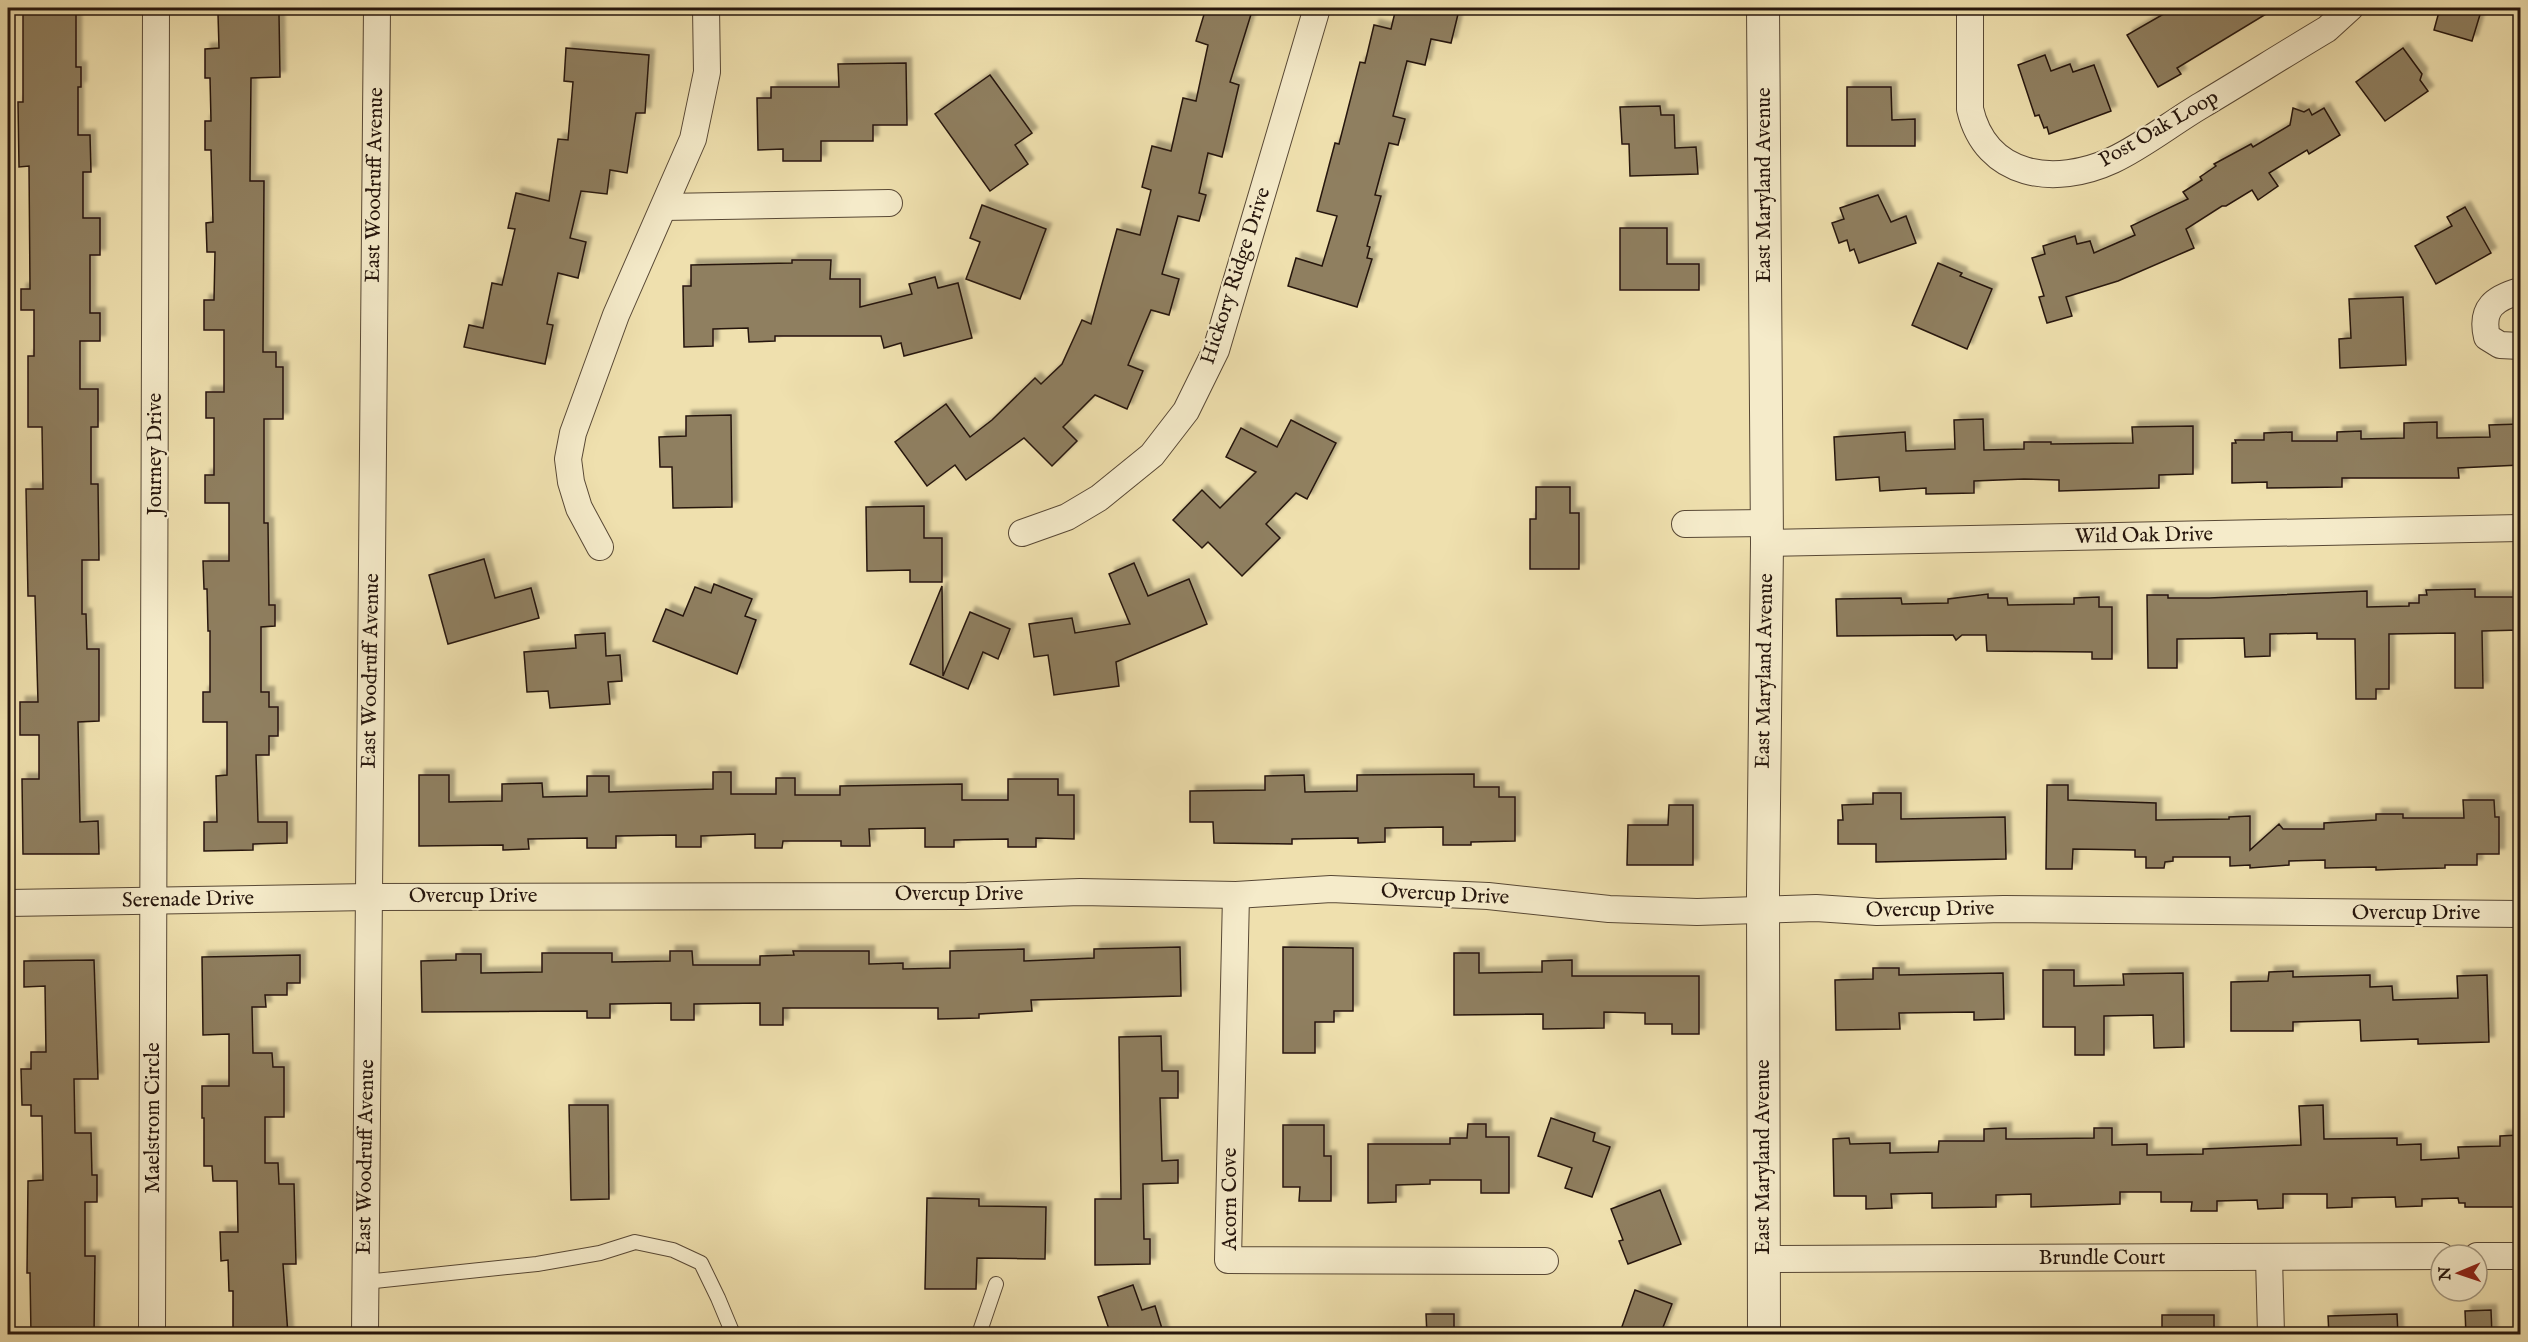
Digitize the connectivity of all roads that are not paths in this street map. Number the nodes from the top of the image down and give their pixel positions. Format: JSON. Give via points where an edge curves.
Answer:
{"nodes":[{"id":1,"x":156,"y":8,"type":"edge"},
{"id":2,"x":377,"y":8,"type":"edge"},
{"id":3,"x":706,"y":8,"type":"edge"},
{"id":4,"x":1317,"y":8,"type":"edge"},
{"id":5,"x":1763,"y":8,"type":"edge"},
{"id":6,"x":1970,"y":8,"type":"edge"},
{"id":7,"x":2350,"y":8,"type":"edge"},
{"id":8,"x":890,"y":203,"type":"dead end"},
{"id":9,"x":664,"y":207,"type":"junction"},
{"id":10,"x":2520,"y":291,"type":"edge"},
{"id":11,"x":2520,"y":346,"type":"edge"},
{"id":12,"x":1684,"y":524,"type":"dead end"},
{"id":13,"x":2520,"y":528,"type":"edge"},
{"id":14,"x":1022,"y":532,"type":"dead end"},
{"id":15,"x":1766,"y":533,"type":"junction"},
{"id":16,"x":600,"y":547,"type":"dead end"},
{"id":17,"x":1236,"y":895,"type":"junction"},
{"id":18,"x":369,"y":897,"type":"junction"},
{"id":19,"x":154,"y":901,"type":"junction"},
{"id":20,"x":8,"y":903,"type":"edge"},
{"id":21,"x":1764,"y":911,"type":"junction"},
{"id":22,"x":2520,"y":914,"type":"edge"},
{"id":23,"x":2489,"y":1256,"type":"edge"},
{"id":24,"x":2520,"y":1256,"type":"edge"},
{"id":25,"x":2429,"y":1257,"type":"edge"},
{"id":26,"x":2269,"y":1258,"type":"junction"},
{"id":27,"x":1762,"y":1259,"type":"junction"},
{"id":28,"x":1545,"y":1261,"type":"dead end"},
{"id":29,"x":365,"y":1282,"type":"junction"},
{"id":30,"x":996,"y":1284,"type":"dead end"},
{"id":31,"x":152,"y":1335,"type":"edge"},
{"id":32,"x":365,"y":1335,"type":"edge"},
{"id":33,"x":733,"y":1335,"type":"edge"},
{"id":34,"x":979,"y":1335,"type":"edge"},
{"id":35,"x":1764,"y":1335,"type":"edge"},
{"id":36,"x":2271,"y":1335,"type":"edge"}],
"edges":[{"from":1,"to":19,"type":"street","name":"Journey Drive"},
{"from":2,"to":18,"type":"street","name":"East Woodruff Avenue"},
{"from":3,"to":9,"type":"street","via":[[707,72],[696,128]]},
{"from":4,"to":14,"type":"street","name":"Hickory Ridge Drive","via":[[1216,350],[1186,411],[1152,455],[1099,498],[1067,517]]},
{"from":5,"to":15,"type":"street","name":"East Maryland Avenue"},
{"from":6,"to":7,"type":"street","name":"Post Oak Loop","via":[[1973,124],[1983,143],[1999,159],[2022,170],[2054,174],[2115,159],[2327,29]]},
{"from":8,"to":9,"type":"street"},
{"from":9,"to":16,"type":"street","via":[[616,315],[573,433],[568,459],[579,508]]},
{"from":10,"to":11,"type":"street","via":[[2494,301],[2484,326],[2487,336],[2500,345]]},
{"from":12,"to":15,"type":"street","name":"Wild Oak Drive"},
{"from":13,"to":15,"type":"street","name":"Wild Oak Drive"},
{"from":15,"to":21,"type":"street","name":"East Maryland Avenue"},
{"from":17,"to":18,"type":"street","name":"Overcup Drive","via":[[1080,892],[967,896]]},
{"from":17,"to":21,"type":"street","name":"Overcup Drive","via":[[1331,889],[1400,891],[1609,909]]},
{"from":17,"to":28,"type":"street","name":"Acorn Cove","via":[[1228,1260]]},
{"from":18,"to":19,"type":"street","name":"Serenade Drive"},
{"from":18,"to":29,"type":"street","name":"East Woodruff Avenue"},
{"from":19,"to":20,"type":"street","name":"Serenade Drive"},
{"from":19,"to":31,"type":"street","name":"Maelstrom Circle"},
{"from":21,"to":22,"type":"street","name":"Overcup Drive","via":[[1816,908],[1877,912],[2004,909]]},
{"from":21,"to":27,"type":"street","name":"East Maryland Avenue"},
{"from":23,"to":24,"type":"street"},
{"from":25,"to":26,"type":"street","name":"Brundle Court"},
{"from":26,"to":27,"type":"street","name":"Brundle Court"},
{"from":26,"to":36,"type":"street"},
{"from":27,"to":35,"type":"street","name":"East Maryland Avenue"},
{"from":29,"to":32,"type":"street","name":"East Woodruff Avenue"},
{"from":29,"to":33,"type":"lane","via":[[537,1264],[600,1253],[635,1242],[673,1250],[701,1263]]},
{"from":30,"to":34,"type":"lane"}]}
